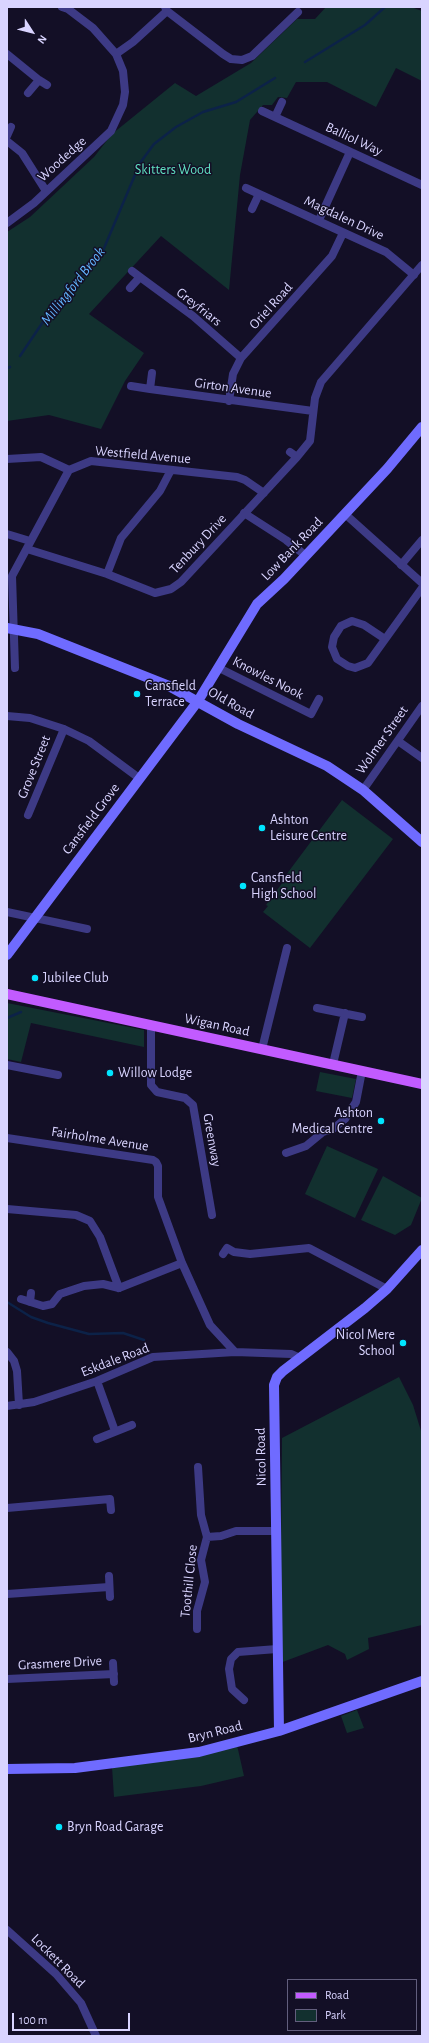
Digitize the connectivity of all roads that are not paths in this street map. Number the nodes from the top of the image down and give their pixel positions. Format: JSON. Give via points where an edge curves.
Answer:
{"nodes":[{"id":1,"x":62,"y":7,"type":"edge"},
{"id":2,"x":166,"y":9,"type":"edge"},
{"id":3,"x":293,"y":13,"type":"dead end"},
{"id":4,"x":7,"y":54,"type":"edge"},
{"id":5,"x":116,"y":54,"type":"junction"},
{"id":6,"x":39,"y":80,"type":"junction"},
{"id":7,"x":47,"y":85,"type":"dead end"},
{"id":8,"x":28,"y":93,"type":"dead end"},
{"id":9,"x":282,"y":102,"type":"dead end"},
{"id":10,"x":262,"y":111,"type":"dead end"},
{"id":11,"x":274,"y":117,"type":"junction"},
{"id":12,"x":11,"y":128,"type":"dead end"},
{"id":13,"x":7,"y":136,"type":"edge"},
{"id":14,"x":7,"y":141,"type":"edge"},
{"id":15,"x":350,"y":152,"type":"junction"},
{"id":16,"x":421,"y":181,"type":"edge"},
{"id":17,"x":246,"y":188,"type":"dead end"},
{"id":18,"x":46,"y":191,"type":"junction"},
{"id":19,"x":259,"y":194,"type":"junction"},
{"id":20,"x":252,"y":208,"type":"dead end"},
{"id":21,"x":319,"y":220,"type":"junction"},
{"id":22,"x":7,"y":222,"type":"edge"},
{"id":23,"x":343,"y":233,"type":"junction"},
{"id":24,"x":422,"y":265,"type":"edge"},
{"id":25,"x":132,"y":271,"type":"dead end"},
{"id":26,"x":414,"y":275,"type":"junction"},
{"id":27,"x":140,"y":277,"type":"junction"},
{"id":28,"x":130,"y":288,"type":"dead end"},
{"id":29,"x":242,"y":358,"type":"junction"},
{"id":30,"x":152,"y":373,"type":"dead end"},
{"id":31,"x":131,"y":386,"type":"dead end"},
{"id":32,"x":150,"y":389,"type":"junction"},
{"id":33,"x":229,"y":400,"type":"junction"},
{"id":34,"x":313,"y":411,"type":"junction"},
{"id":35,"x":422,"y":427,"type":"edge"},
{"id":36,"x":290,"y":452,"type":"dead end"},
{"id":37,"x":298,"y":457,"type":"junction"},
{"id":38,"x":7,"y":459,"type":"edge"},
{"id":39,"x":69,"y":470,"type":"junction"},
{"id":40,"x":170,"y":470,"type":"junction"},
{"id":41,"x":264,"y":493,"type":"junction"},
{"id":42,"x":244,"y":513,"type":"junction"},
{"id":43,"x":346,"y":514,"type":"junction"},
{"id":44,"x":7,"y":534,"type":"edge"},
{"id":45,"x":422,"y":540,"type":"edge"},
{"id":46,"x":29,"y":545,"type":"junction"},
{"id":47,"x":306,"y":555,"type":"junction"},
{"id":48,"x":401,"y":564,"type":"junction"},
{"id":49,"x":107,"y":574,"type":"junction"},
{"id":50,"x":422,"y":583,"type":"edge"},
{"id":51,"x":422,"y":588,"type":"edge"},
{"id":52,"x":10,"y":628,"type":"edge"},
{"id":53,"x":384,"y":639,"type":"junction"},
{"id":54,"x":15,"y":668,"type":"dead end"},
{"id":55,"x":219,"y":668,"type":"junction"},
{"id":56,"x":319,"y":699,"type":"dead end"},
{"id":57,"x":198,"y":701,"type":"junction"},
{"id":58,"x":422,"y":706,"type":"edge"},
{"id":59,"x":7,"y":716,"type":"edge"},
{"id":60,"x":64,"y":729,"type":"junction"},
{"id":61,"x":398,"y":741,"type":"junction"},
{"id":62,"x":422,"y":758,"type":"edge"},
{"id":63,"x":139,"y":778,"type":"junction"},
{"id":64,"x":363,"y":790,"type":"junction"},
{"id":65,"x":28,"y":815,"type":"dead end"},
{"id":66,"x":422,"y":842,"type":"edge"},
{"id":67,"x":7,"y":912,"type":"edge"},
{"id":68,"x":34,"y":919,"type":"junction"},
{"id":69,"x":87,"y":929,"type":"dead end"},
{"id":70,"x":286,"y":948,"type":"dead end"},
{"id":71,"x":7,"y":955,"type":"edge"},
{"id":72,"x":7,"y":994,"type":"edge"},
{"id":73,"x":317,"y":1008,"type":"dead end"},
{"id":74,"x":345,"y":1013,"type":"junction"},
{"id":75,"x":362,"y":1017,"type":"dead end"},
{"id":76,"x":151,"y":1025,"type":"junction"},
{"id":77,"x":262,"y":1049,"type":"junction"},
{"id":78,"x":333,"y":1064,"type":"junction"},
{"id":79,"x":7,"y":1065,"type":"edge"},
{"id":80,"x":362,"y":1071,"type":"junction"},
{"id":81,"x":58,"y":1075,"type":"dead end"},
{"id":82,"x":422,"y":1084,"type":"edge"},
{"id":83,"x":7,"y":1138,"type":"edge"},
{"id":84,"x":286,"y":1153,"type":"dead end"},
{"id":85,"x":7,"y":1209,"type":"edge"},
{"id":86,"x":212,"y":1215,"type":"dead end"},
{"id":87,"x":422,"y":1250,"type":"edge"},
{"id":88,"x":223,"y":1254,"type":"dead end"},
{"id":89,"x":182,"y":1263,"type":"junction"},
{"id":90,"x":119,"y":1288,"type":"junction"},
{"id":91,"x":387,"y":1289,"type":"junction"},
{"id":92,"x":31,"y":1293,"type":"dead end"},
{"id":93,"x":21,"y":1299,"type":"dead end"},
{"id":94,"x":30,"y":1302,"type":"junction"},
{"id":95,"x":7,"y":1352,"type":"edge"},
{"id":96,"x":235,"y":1352,"type":"junction"},
{"id":97,"x":300,"y":1358,"type":"junction"},
{"id":98,"x":97,"y":1381,"type":"junction"},
{"id":99,"x":19,"y":1405,"type":"junction"},
{"id":100,"x":7,"y":1406,"type":"edge"},
{"id":101,"x":132,"y":1425,"type":"dead end"},
{"id":102,"x":115,"y":1431,"type":"junction"},
{"id":103,"x":97,"y":1439,"type":"dead end"},
{"id":104,"x":198,"y":1466,"type":"dead end"},
{"id":105,"x":7,"y":1508,"type":"edge"},
{"id":106,"x":111,"y":1510,"type":"dead end"},
{"id":107,"x":276,"y":1531,"type":"junction"},
{"id":108,"x":207,"y":1537,"type":"junction"},
{"id":109,"x":108,"y":1576,"type":"dead end"},
{"id":110,"x":109,"y":1587,"type":"junction"},
{"id":111,"x":7,"y":1594,"type":"edge"},
{"id":112,"x":110,"y":1597,"type":"dead end"},
{"id":113,"x":198,"y":1630,"type":"dead end"},
{"id":114,"x":277,"y":1649,"type":"junction"},
{"id":115,"x":113,"y":1663,"type":"dead end"},
{"id":116,"x":7,"y":1679,"type":"edge"},
{"id":117,"x":422,"y":1681,"type":"edge"},
{"id":118,"x":244,"y":1700,"type":"dead end"},
{"id":119,"x":279,"y":1731,"type":"junction"},
{"id":120,"x":7,"y":1769,"type":"edge"},
{"id":121,"x":7,"y":1930,"type":"edge"},
{"id":122,"x":96,"y":2036,"type":"edge"}],
"edges":[{"from":1,"to":5,"type":"street","via":[[93,28]]},
{"from":2,"to":3,"type":"street","via":[[223,54],[231,59],[242,60],[252,56]]},
{"from":2,"to":5,"type":"street"},
{"from":4,"to":6,"type":"street"},
{"from":5,"to":18,"type":"street","name":"Woodedge","via":[[123,71],[125,92],[123,105],[112,131]]},
{"from":6,"to":7,"type":"street"},
{"from":6,"to":8,"type":"street"},
{"from":9,"to":11,"type":"street"},
{"from":10,"to":11,"type":"street","name":"Balliol Way"},
{"from":11,"to":15,"type":"street","name":"Balliol Way"},
{"from":12,"to":13,"type":"street"},
{"from":14,"to":18,"type":"street","via":[[22,153]]},
{"from":15,"to":16,"type":"street","name":"Balliol Way"},
{"from":15,"to":21,"type":"street"},
{"from":17,"to":19,"type":"street","name":"Magdalen Drive"},
{"from":18,"to":22,"type":"street","name":"Woodedge","via":[[20,215]]},
{"from":19,"to":20,"type":"street"},
{"from":19,"to":21,"type":"street","name":"Magdalen Drive"},
{"from":21,"to":23,"type":"street","name":"Magdalen Drive"},
{"from":23,"to":26,"type":"street","name":"Magdalen Drive","via":[[386,252]]},
{"from":23,"to":29,"type":"street","name":"Oriel Road","via":[[332,256]]},
{"from":24,"to":26,"type":"street","name":"Tenbury Drive"},
{"from":25,"to":27,"type":"street","name":"Greyfriars"},
{"from":26,"to":34,"type":"street","name":"Tenbury Drive","via":[[322,382],[317,390]]},
{"from":27,"to":28,"type":"street"},
{"from":27,"to":29,"type":"street","name":"Greyfriars"},
{"from":29,"to":33,"type":"street","name":"Oriel Road","via":[[233,374]]},
{"from":30,"to":32,"type":"street"},
{"from":31,"to":32,"type":"street","name":"Girton Avenue"},
{"from":32,"to":33,"type":"street","name":"Girton Avenue"},
{"from":33,"to":34,"type":"street","name":"Girton Avenue"},
{"from":34,"to":37,"type":"street","name":"Tenbury Drive","via":[[310,441]]},
{"from":35,"to":43,"type":"street","name":"Low Bank Road"},
{"from":36,"to":37,"type":"street"},
{"from":37,"to":41,"type":"street","name":"Tenbury Drive"},
{"from":38,"to":39,"type":"street","via":[[42,457]]},
{"from":39,"to":40,"type":"street","name":"Westfield Avenue","via":[[91,461]]},
{"from":39,"to":46,"type":"street"},
{"from":40,"to":41,"type":"street","name":"Westfield Avenue","via":[[237,477]]},
{"from":40,"to":49,"type":"street","via":[[160,491],[121,538]]},
{"from":41,"to":42,"type":"street","name":"Tenbury Drive"},
{"from":42,"to":47,"type":"street"},
{"from":42,"to":49,"type":"street","name":"Tenbury Drive","via":[[181,582],[171,589],[155,593]]},
{"from":43,"to":47,"type":"street","name":"Low Bank Road"},
{"from":43,"to":48,"type":"street"},
{"from":44,"to":46,"type":"street","name":"Tenbury Drive"},
{"from":45,"to":48,"type":"street"},
{"from":46,"to":49,"type":"street","name":"Tenbury Drive"},
{"from":46,"to":52,"type":"street","via":[[12,576]]},
{"from":47,"to":55,"type":"street","name":"Low Bank Road","via":[[257,604]]},
{"from":48,"to":50,"type":"street"},
{"from":51,"to":53,"type":"street"},
{"from":52,"to":54,"type":"street"},
{"from":52,"to":57,"type":"street","name":"Old Road","via":[[38,634],[71,646],[169,686]]},
{"from":53,"to":53,"type":"street","via":[[368,663],[354,668],[337,659],[332,647],[334,636],[341,626],[352,621],[364,625]]},
{"from":55,"to":56,"type":"street","name":"Knowles Nook","via":[[311,714]]},
{"from":55,"to":57,"type":"street","name":"Low Bank Road"},
{"from":57,"to":63,"type":"street","name":"Cansfield Grove"},
{"from":57,"to":64,"type":"street","name":"Old Road","via":[[238,724],[327,766]]},
{"from":58,"to":61,"type":"street","name":"Wolmer Street"},
{"from":59,"to":60,"type":"street","via":[[30,718]]},
{"from":60,"to":63,"type":"street","via":[[89,741]]},
{"from":60,"to":65,"type":"street","name":"Grove Street"},
{"from":61,"to":62,"type":"street"},
{"from":61,"to":64,"type":"street","name":"Wolmer Street"},
{"from":63,"to":68,"type":"street","name":"Cansfield Grove"},
{"from":64,"to":66,"type":"street","name":"Old Road"},
{"from":67,"to":68,"type":"street"},
{"from":68,"to":69,"type":"street"},
{"from":68,"to":71,"type":"street","name":"Cansfield Grove"},
{"from":70,"to":77,"type":"street"},
{"from":72,"to":76,"type":"main road","name":"Wigan Road"},
{"from":73,"to":74,"type":"street"},
{"from":74,"to":75,"type":"street"},
{"from":74,"to":78,"type":"street"},
{"from":76,"to":77,"type":"main road","name":"Wigan Road"},
{"from":76,"to":86,"type":"street","name":"Greenway","via":[[151,1085],[157,1092],[185,1098],[193,1105]]},
{"from":77,"to":78,"type":"main road","name":"Wigan Road"},
{"from":78,"to":80,"type":"main road","name":"Wigan Road"},
{"from":79,"to":81,"type":"street"},
{"from":80,"to":82,"type":"main road","name":"Wigan Road"},
{"from":80,"to":84,"type":"street","via":[[356,1102],[345,1119],[306,1146]]},
{"from":83,"to":89,"type":"street","name":"Fairholme Avenue","via":[[156,1162],[158,1197]]},
{"from":85,"to":90,"type":"street","via":[[76,1215],[90,1221],[100,1237]]},
{"from":87,"to":91,"type":"street","name":"Nicol Road"},
{"from":88,"to":91,"type":"street","via":[[227,1248],[234,1252],[250,1254],[309,1248]]},
{"from":89,"to":90,"type":"street"},
{"from":89,"to":96,"type":"street","name":"Fairholme Avenue","via":[[210,1325]]},
{"from":90,"to":94,"type":"street","via":[[103,1284],[91,1285],[60,1294],[52,1304],[43,1306]]},
{"from":91,"to":97,"type":"street","name":"Nicol Road"},
{"from":92,"to":94,"type":"street"},
{"from":93,"to":94,"type":"street"},
{"from":95,"to":99,"type":"street","via":[[14,1361],[17,1371]]},
{"from":96,"to":97,"type":"street","name":"Eskdale Road","via":[[291,1354]]},
{"from":96,"to":98,"type":"street","name":"Eskdale Road","via":[[153,1357]]},
{"from":97,"to":107,"type":"street","name":"Nicol Road","via":[[277,1377],[274,1385]]},
{"from":98,"to":99,"type":"street","name":"Eskdale Road"},
{"from":98,"to":102,"type":"street"},
{"from":99,"to":100,"type":"street","name":"Eskdale Road"},
{"from":101,"to":102,"type":"street"},
{"from":102,"to":103,"type":"street"},
{"from":104,"to":108,"type":"street","name":"Toothill Close","via":[[201,1515]]},
{"from":105,"to":106,"type":"street","via":[[110,1499]]},
{"from":107,"to":108,"type":"street","name":"Toothill Close","via":[[236,1531]]},
{"from":107,"to":114,"type":"street","name":"Nicol Road"},
{"from":108,"to":113,"type":"street","name":"Toothill Close","via":[[201,1560],[205,1582],[198,1611]]},
{"from":109,"to":110,"type":"street"},
{"from":110,"to":111,"type":"street"},
{"from":110,"to":112,"type":"street"},
{"from":114,"to":118,"type":"street","via":[[238,1652],[231,1659],[229,1669],[232,1689]]},
{"from":114,"to":119,"type":"street","name":"Nicol Road","via":[[280,1688]]},
{"from":115,"to":116,"type":"street","name":"Grasmere Drive","via":[[114,1678]]},
{"from":117,"to":119,"type":"street","name":"Bryn Road"},
{"from":119,"to":120,"type":"street","name":"Bryn Road","via":[[199,1752],[74,1768]]},
{"from":121,"to":122,"type":"street","name":"Lockett Road","via":[[56,1974],[76,1997]]}]}
